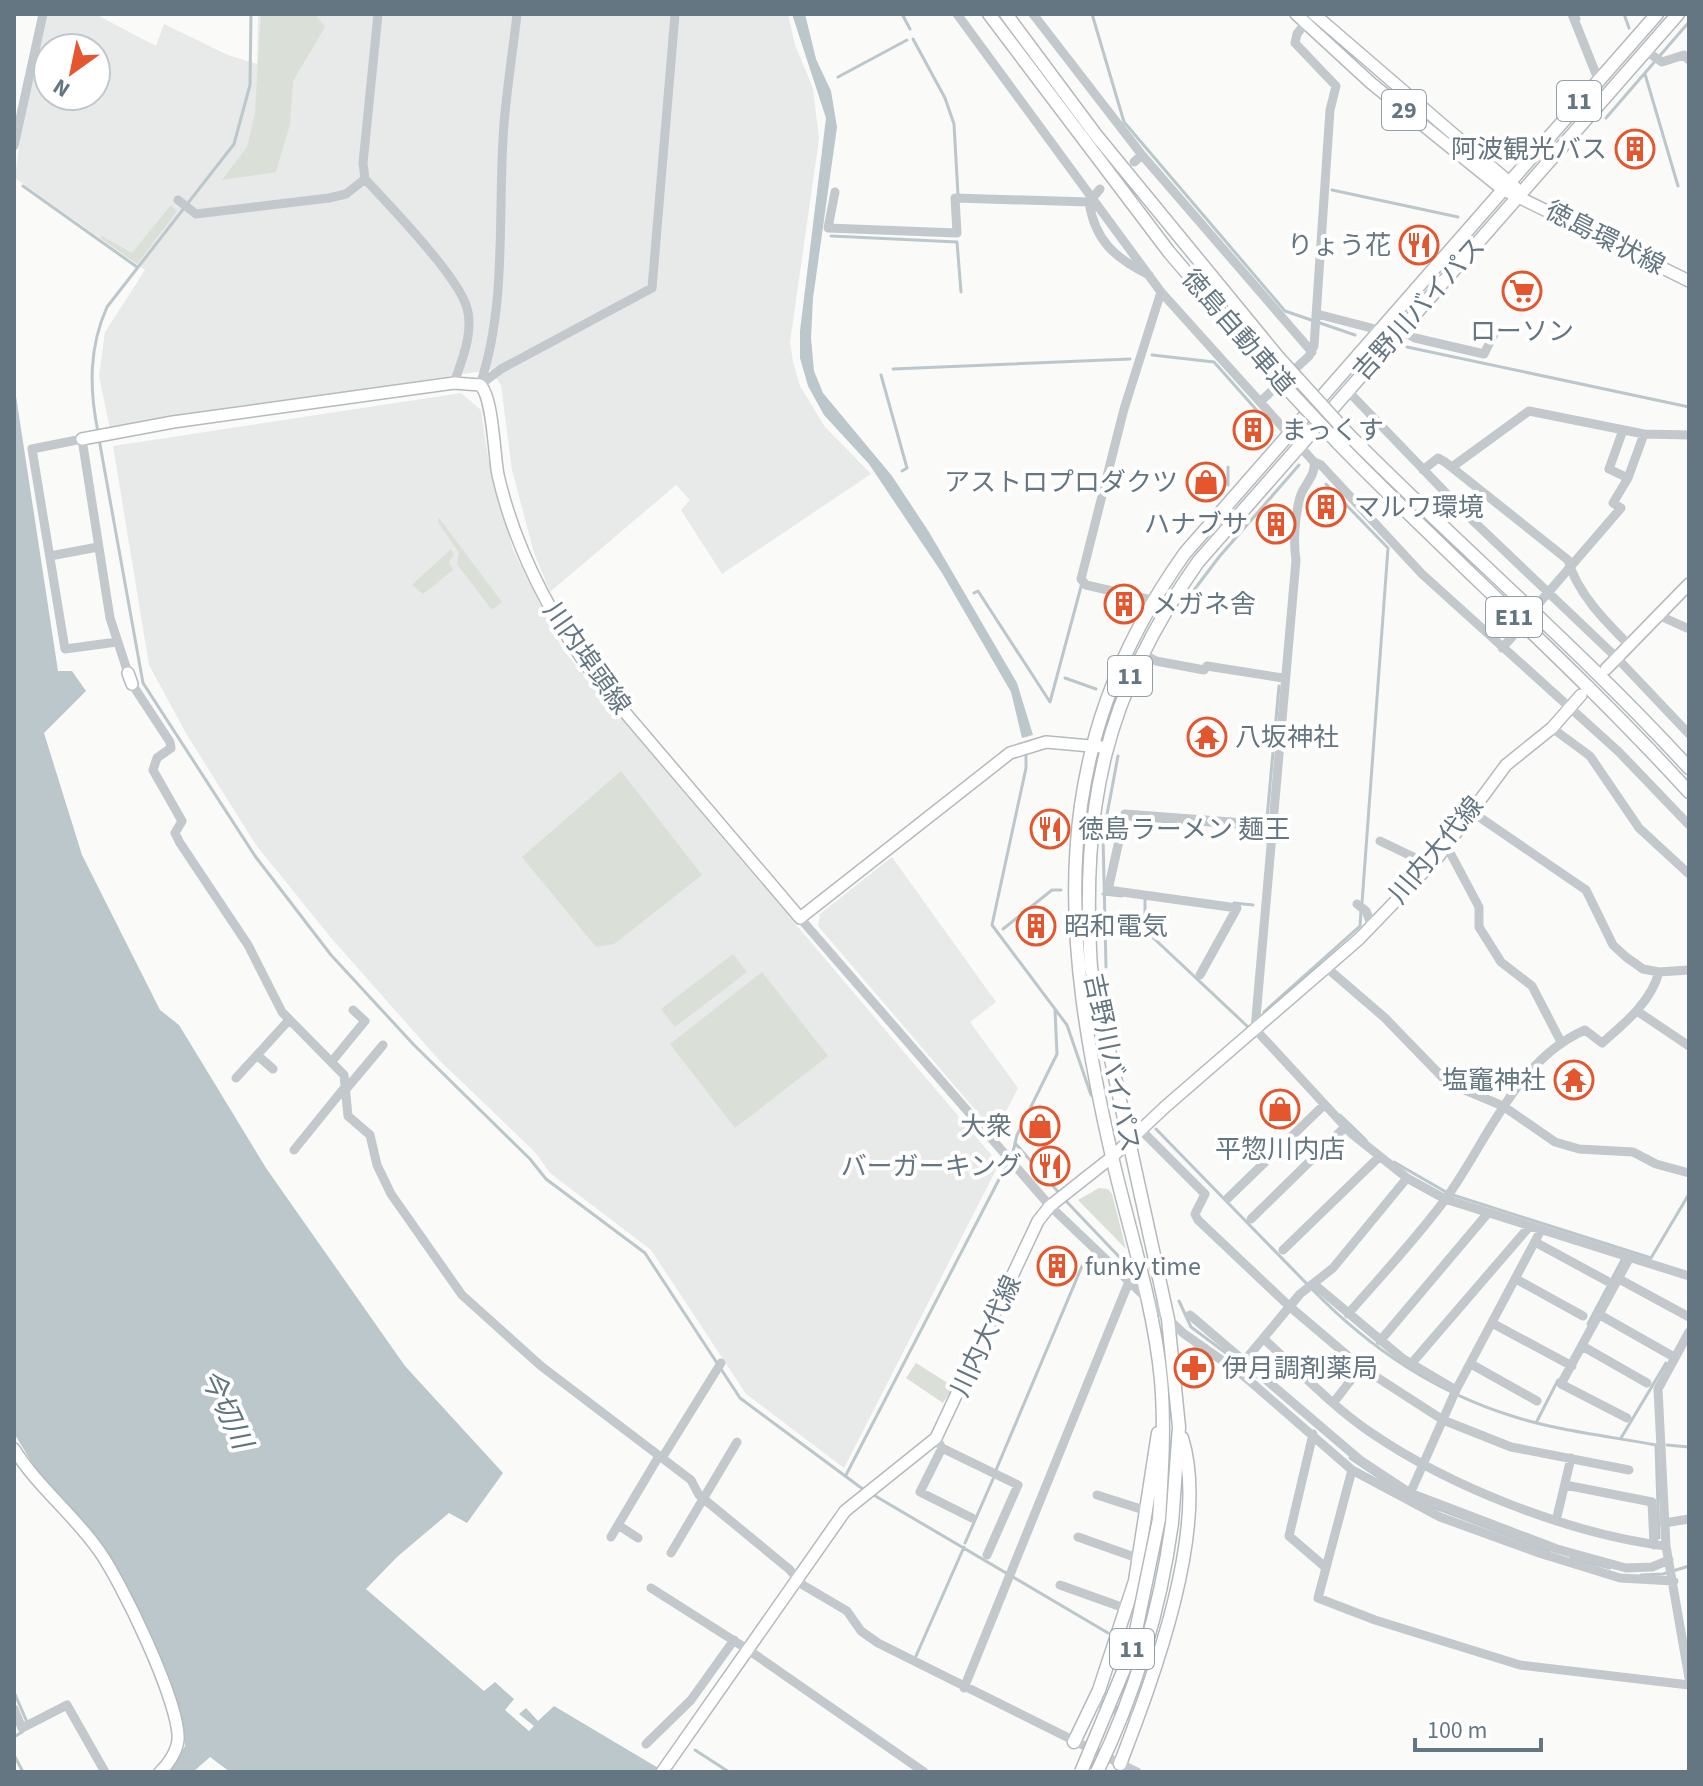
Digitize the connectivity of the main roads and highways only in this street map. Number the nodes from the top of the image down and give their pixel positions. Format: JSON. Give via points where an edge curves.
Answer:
{"nodes":[{"id":1,"x":989,"y":14,"type":"edge"},
{"id":2,"x":1006,"y":14,"type":"edge"},
{"id":3,"x":1657,"y":14,"type":"edge"},
{"id":4,"x":1678,"y":14,"type":"edge"},
{"id":5,"x":1307,"y":16,"type":"edge"},
{"id":6,"x":1506,"y":184,"type":"junction"},
{"id":7,"x":1520,"y":195,"type":"junction"},
{"id":8,"x":1689,"y":281,"type":"edge"},
{"id":9,"x":82,"y":439,"type":"road end"},
{"id":10,"x":1689,"y":584,"type":"edge"},
{"id":11,"x":1606,"y":669,"type":"dead end"},
{"id":12,"x":1581,"y":695,"type":"dead end"},
{"id":13,"x":1091,"y":745,"type":"junction"},
{"id":14,"x":1106,"y":748,"type":"junction"},
{"id":15,"x":1689,"y":768,"type":"edge"},
{"id":16,"x":1689,"y":792,"type":"edge"},
{"id":17,"x":1128,"y":1142,"type":"junction"},
{"id":18,"x":1112,"y":1157,"type":"junction"},
{"id":19,"x":1163,"y":1418,"type":"junction"},
{"id":20,"x":1179,"y":1427,"type":"junction"},
{"id":21,"x":14,"y":1449,"type":"edge"},
{"id":22,"x":1074,"y":1742,"type":"road end"},
{"id":23,"x":1120,"y":1764,"type":"road end"},
{"id":24,"x":665,"y":1767,"type":"edge"},
{"id":25,"x":160,"y":1772,"type":"edge"},
{"id":26,"x":1081,"y":1772,"type":"edge"},
{"id":27,"x":1097,"y":1772,"type":"edge"}],
"edges":[{"from":1,"to":16,"type":"highway","name":"徳島自動車道","number":"E11","bridge":true,"via":[[1159,240],[1267,367],[1427,534]]},
{"from":2,"to":15,"type":"highway","name":"徳島自動車道","number":"E11","bridge":true,"via":[[1105,147],[1278,357],[1436,523]]},
{"from":3,"to":6,"type":"highway","name":"吉野川バイパス","number":"11"},
{"from":4,"to":7,"type":"highway","name":"吉野川バイパス","number":"11","via":[[1654,56]]},
{"from":5,"to":6,"type":"main road","name":"徳島環状線","number":"29","via":[[1371,83]]},
{"from":6,"to":7,"type":"main road","name":"徳島環状線","number":"29"},
{"from":6,"to":13,"type":"highway","name":"吉野川バイパス","number":"11","via":[[1185,553],[1152,601],[1116,671]]},
{"from":7,"to":8,"type":"main road","name":"徳島環状線","number":"29"},
{"from":7,"to":14,"type":"highway","name":"吉野川バイパス","number":"11","via":[[1222,532],[1141,653]]},
{"from":9,"to":13,"type":"main road","name":"川内埠頭線","via":[[454,383],[480,385],[488,398],[498,477],[512,520],[526,560],[568,641],[800,918],[1020,748],[1036,743]]},
{"from":10,"to":11,"type":"main road"},
{"from":12,"to":17,"type":"main road","name":"川内大代線","via":[[1552,728],[1506,765],[1430,865],[1372,926]]},
{"from":13,"to":14,"type":"main road"},
{"from":13,"to":18,"type":"highway","name":"吉野川バイパス","number":"11","via":[[1077,824],[1076,966]]},
{"from":14,"to":17,"type":"highway","name":"吉野川バイパス","number":"11","via":[[1091,828],[1091,968]]},
{"from":17,"to":18,"type":"main road","name":"川内大代線"},
{"from":17,"to":20,"type":"highway","name":"吉野川バイパス","number":"11","via":[[1168,1319]]},
{"from":18,"to":19,"type":"highway","name":"吉野川バイパス","number":"11","via":[[1147,1301]]},
{"from":18,"to":24,"type":"main road","name":"川内大代線","via":[[1038,1221],[939,1443],[867,1490],[829,1531]]},
{"from":19,"to":22,"type":"highway","number":"11","via":[[1127,1609]]},
{"from":19,"to":26,"type":"highway","name":"吉野川バイパス","number":"11","bridge":true,"via":[[1159,1519],[1132,1650]]},
{"from":20,"to":23,"type":"highway","number":"11","via":[[1189,1487],[1183,1556],[1160,1650]]},
{"from":20,"to":27,"type":"highway","name":"吉野川バイパス","number":"11","bridge":true,"via":[[1164,1578],[1144,1658]]},
{"from":21,"to":25,"type":"main road","via":[[100,1551],[140,1629],[176,1721],[178,1742]]}]}
